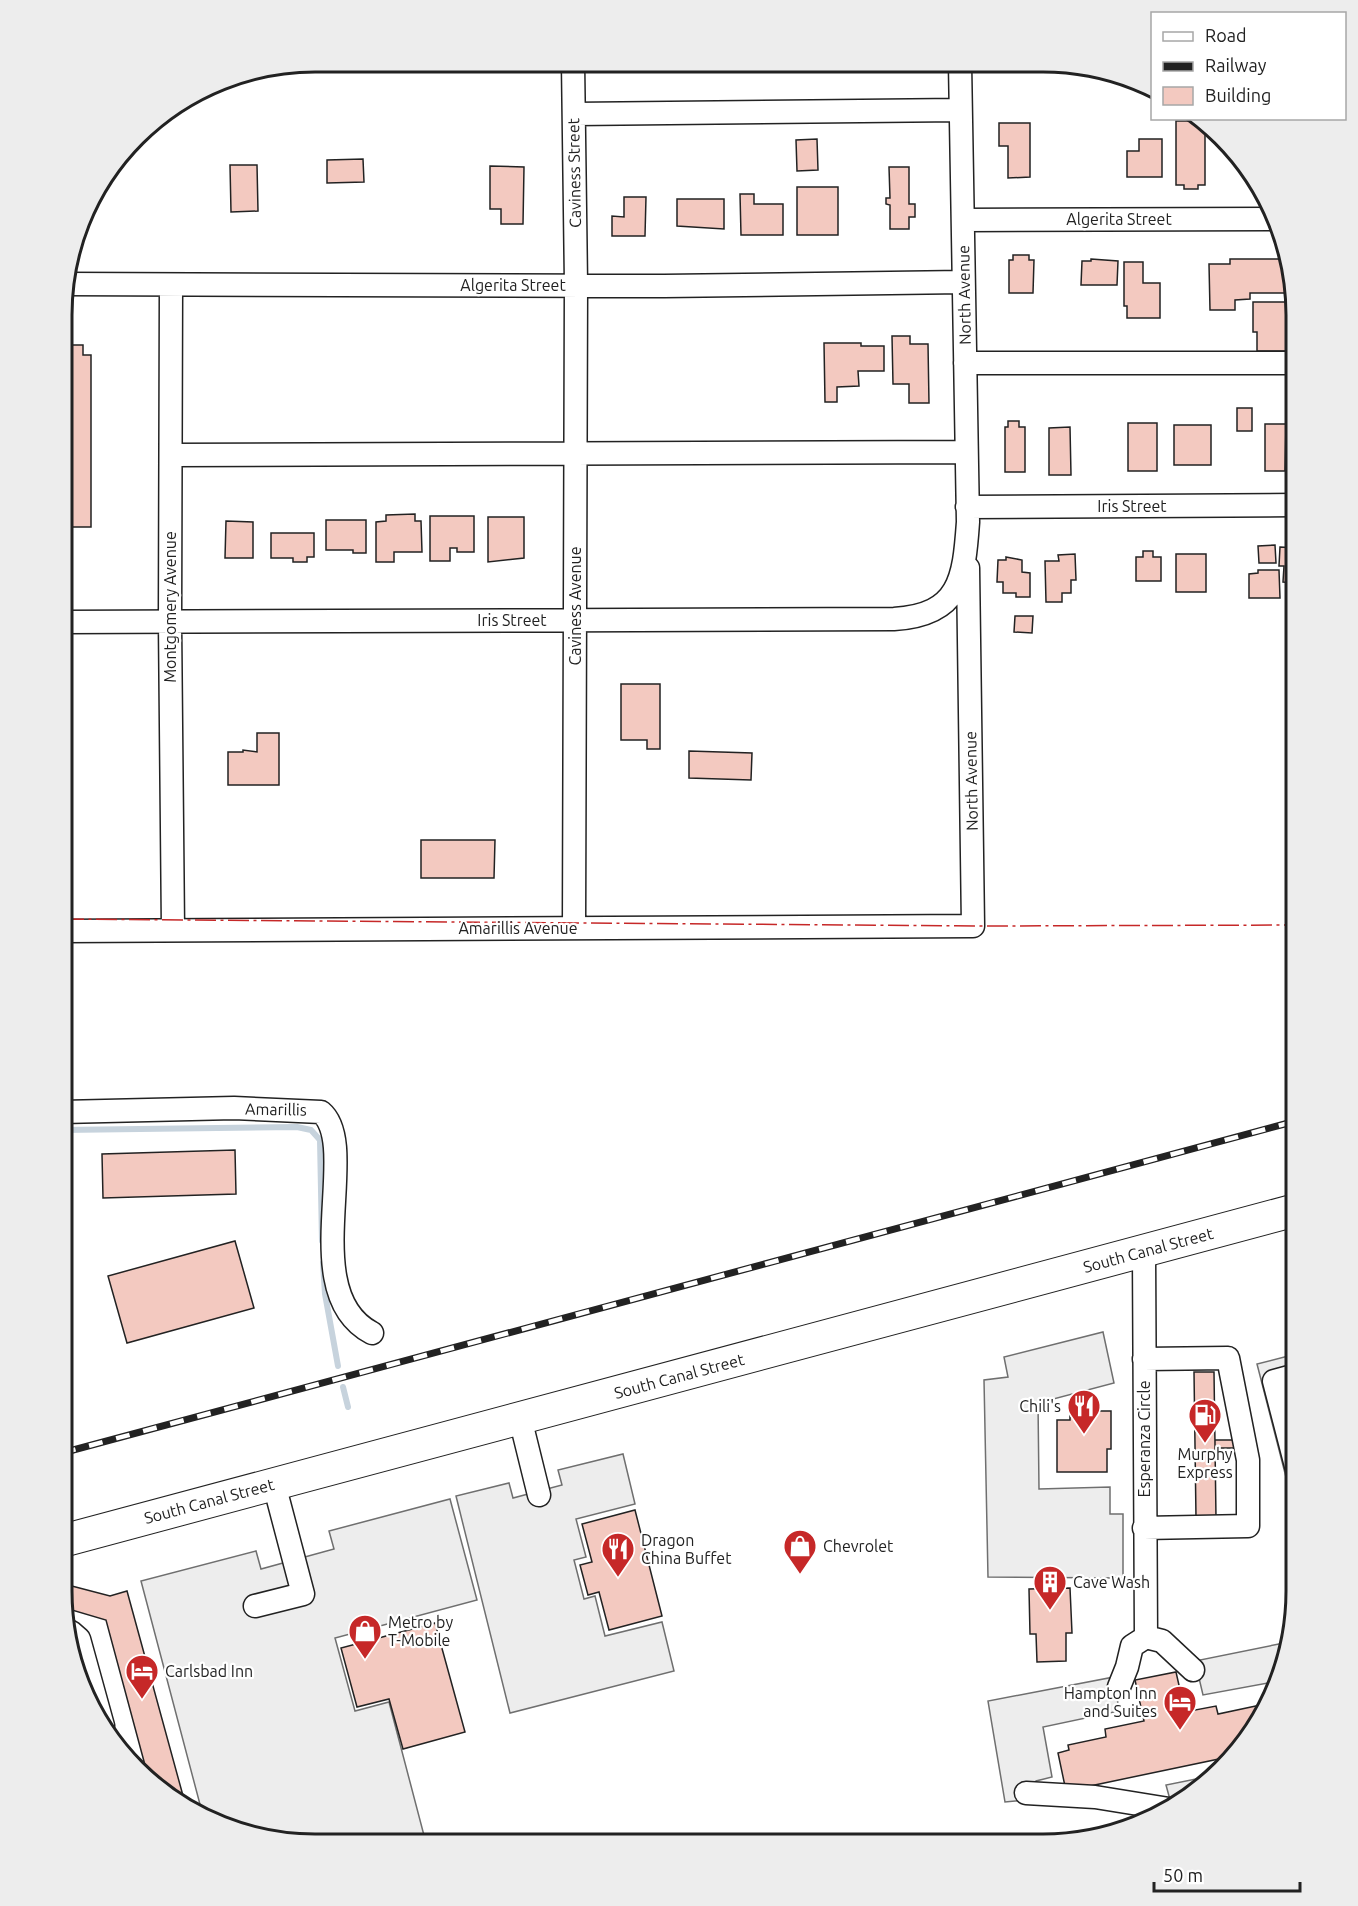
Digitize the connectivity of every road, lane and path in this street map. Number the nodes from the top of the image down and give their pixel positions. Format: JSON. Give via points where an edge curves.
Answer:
{"nodes":[{"id":1,"x":573,"y":72,"type":"edge"},
{"id":2,"x":960,"y":72,"type":"edge"},
{"id":3,"x":960,"y":110,"type":"junction"},
{"id":4,"x":574,"y":114,"type":"junction"},
{"id":5,"x":1267,"y":219,"type":"edge"},
{"id":6,"x":963,"y":220,"type":"junction"},
{"id":7,"x":963,"y":282,"type":"junction"},
{"id":8,"x":74,"y":284,"type":"edge"},
{"id":9,"x":576,"y":284,"type":"junction"},
{"id":10,"x":171,"y":285,"type":"junction"},
{"id":11,"x":965,"y":363,"type":"junction"},
{"id":12,"x":1286,"y":363,"type":"edge"},
{"id":13,"x":966,"y":452,"type":"junction"},
{"id":14,"x":576,"y":453,"type":"junction"},
{"id":15,"x":171,"y":455,"type":"junction"},
{"id":16,"x":1286,"y":505,"type":"edge"},
{"id":17,"x":967,"y":517,"type":"junction"},
{"id":18,"x":953,"y":594,"type":"joint"},
{"id":19,"x":575,"y":620,"type":"junction"},
{"id":20,"x":72,"y":622,"type":"edge"},
{"id":21,"x":170,"y":623,"type":"junction"},
{"id":22,"x":973,"y":926,"type":"joint"},
{"id":23,"x":574,"y":928,"type":"junction"},
{"id":24,"x":172,"y":930,"type":"junction"},
{"id":25,"x":72,"y":931,"type":"edge"},
{"id":26,"x":72,"y":1112,"type":"edge"},
{"id":27,"x":1286,"y":1213,"type":"edge"},
{"id":28,"x":1144,"y":1252,"type":"junction"},
{"id":29,"x":372,"y":1333,"type":"dead end"},
{"id":30,"x":1144,"y":1359,"type":"junction"},
{"id":31,"x":1286,"y":1378,"type":"edge"},
{"id":32,"x":520,"y":1418,"type":"junction"},
{"id":33,"x":1286,"y":1427,"type":"edge"},
{"id":34,"x":274,"y":1484,"type":"junction"},
{"id":35,"x":539,"y":1495,"type":"dead end"},
{"id":36,"x":1144,"y":1528,"type":"junction"},
{"id":37,"x":72,"y":1538,"type":"edge"},
{"id":38,"x":255,"y":1606,"type":"dead end"},
{"id":39,"x":1146,"y":1632,"type":"junction"},
{"id":40,"x":77,"y":1637,"type":"edge"},
{"id":41,"x":1193,"y":1670,"type":"dead end"},
{"id":42,"x":1119,"y":1687,"type":"dead end"},
{"id":43,"x":93,"y":1691,"type":"edge"},
{"id":44,"x":1026,"y":1793,"type":"dead end"},
{"id":45,"x":1155,"y":1807,"type":"edge"}],
"edges":[{"from":1,"to":4,"type":"street","name":"Caviness Street"},
{"from":2,"to":3,"type":"street","name":"North Avenue"},
{"from":3,"to":4,"type":"street"},
{"from":3,"to":6,"type":"street","name":"North Avenue"},
{"from":4,"to":9,"type":"street","name":"Caviness Street"},
{"from":5,"to":6,"type":"street","name":"Algerita Street"},
{"from":6,"to":7,"type":"street","name":"North Avenue"},
{"from":7,"to":9,"type":"street","name":"Algerita Street"},
{"from":7,"to":11,"type":"street","name":"North Avenue"},
{"from":8,"to":10,"type":"street","name":"Algerita Street"},
{"from":9,"to":10,"type":"street","name":"Algerita Street"},
{"from":9,"to":14,"type":"street","name":"Caviness Avenue"},
{"from":10,"to":15,"type":"street","name":"Montgomery Avenue"},
{"from":11,"to":12,"type":"street"},
{"from":11,"to":13,"type":"street","name":"North Avenue"},
{"from":13,"to":14,"type":"street"},
{"from":13,"to":17,"type":"street","name":"North Avenue"},
{"from":14,"to":15,"type":"street"},
{"from":14,"to":19,"type":"street","name":"Caviness Avenue"},
{"from":15,"to":21,"type":"street","name":"Montgomery Avenue"},
{"from":16,"to":17,"type":"street","name":"Iris Street"},
{"from":17,"to":18,"type":"street","name":"North Avenue","via":[[962,572]]},
{"from":17,"to":22,"type":"street","name":"North Avenue"},
{"from":18,"to":19,"type":"street","name":"Iris Street","via":[[931,613],[918,617]]},
{"from":19,"to":21,"type":"street","name":"Iris Street"},
{"from":19,"to":23,"type":"street","name":"Caviness Avenue"},
{"from":20,"to":21,"type":"street","name":"Iris Street"},
{"from":21,"to":24,"type":"street","name":"Montgomery Avenue"},
{"from":22,"to":23,"type":"street","name":"Amarillis Avenue"},
{"from":23,"to":24,"type":"street","name":"Amarillis Avenue"},
{"from":24,"to":25,"type":"street","name":"Amarillis Avenue"},
{"from":26,"to":29,"type":"street","name":"Amarillis","via":[[234,1108],[321,1112],[328,1117],[334,1146],[336,1281],[346,1311],[358,1326]]},
{"from":27,"to":28,"type":"highway","name":"South Canal Street"},
{"from":28,"to":30,"type":"street","name":"Esperanza Circle"},
{"from":28,"to":32,"type":"highway","name":"South Canal Street"},
{"from":30,"to":36,"type":"street","name":"Esperanza Circle"},
{"from":30,"to":36,"type":"street","via":[[1228,1358],[1248,1460],[1248,1526]]},
{"from":31,"to":33,"type":"street","via":[[1274,1381]]},
{"from":32,"to":34,"type":"highway","name":"South Canal Street"},
{"from":32,"to":35,"type":"street"},
{"from":34,"to":37,"type":"highway","name":"South Canal Street"},
{"from":34,"to":38,"type":"street","via":[[303,1594]]},
{"from":36,"to":39,"type":"street","name":"Esperanza Circle"},
{"from":39,"to":41,"type":"street","via":[[1162,1641]]},
{"from":39,"to":42,"type":"street","via":[[1132,1646]]},
{"from":40,"to":43,"type":"street"},
{"from":44,"to":45,"type":"street","via":[[1095,1797]]}]}
